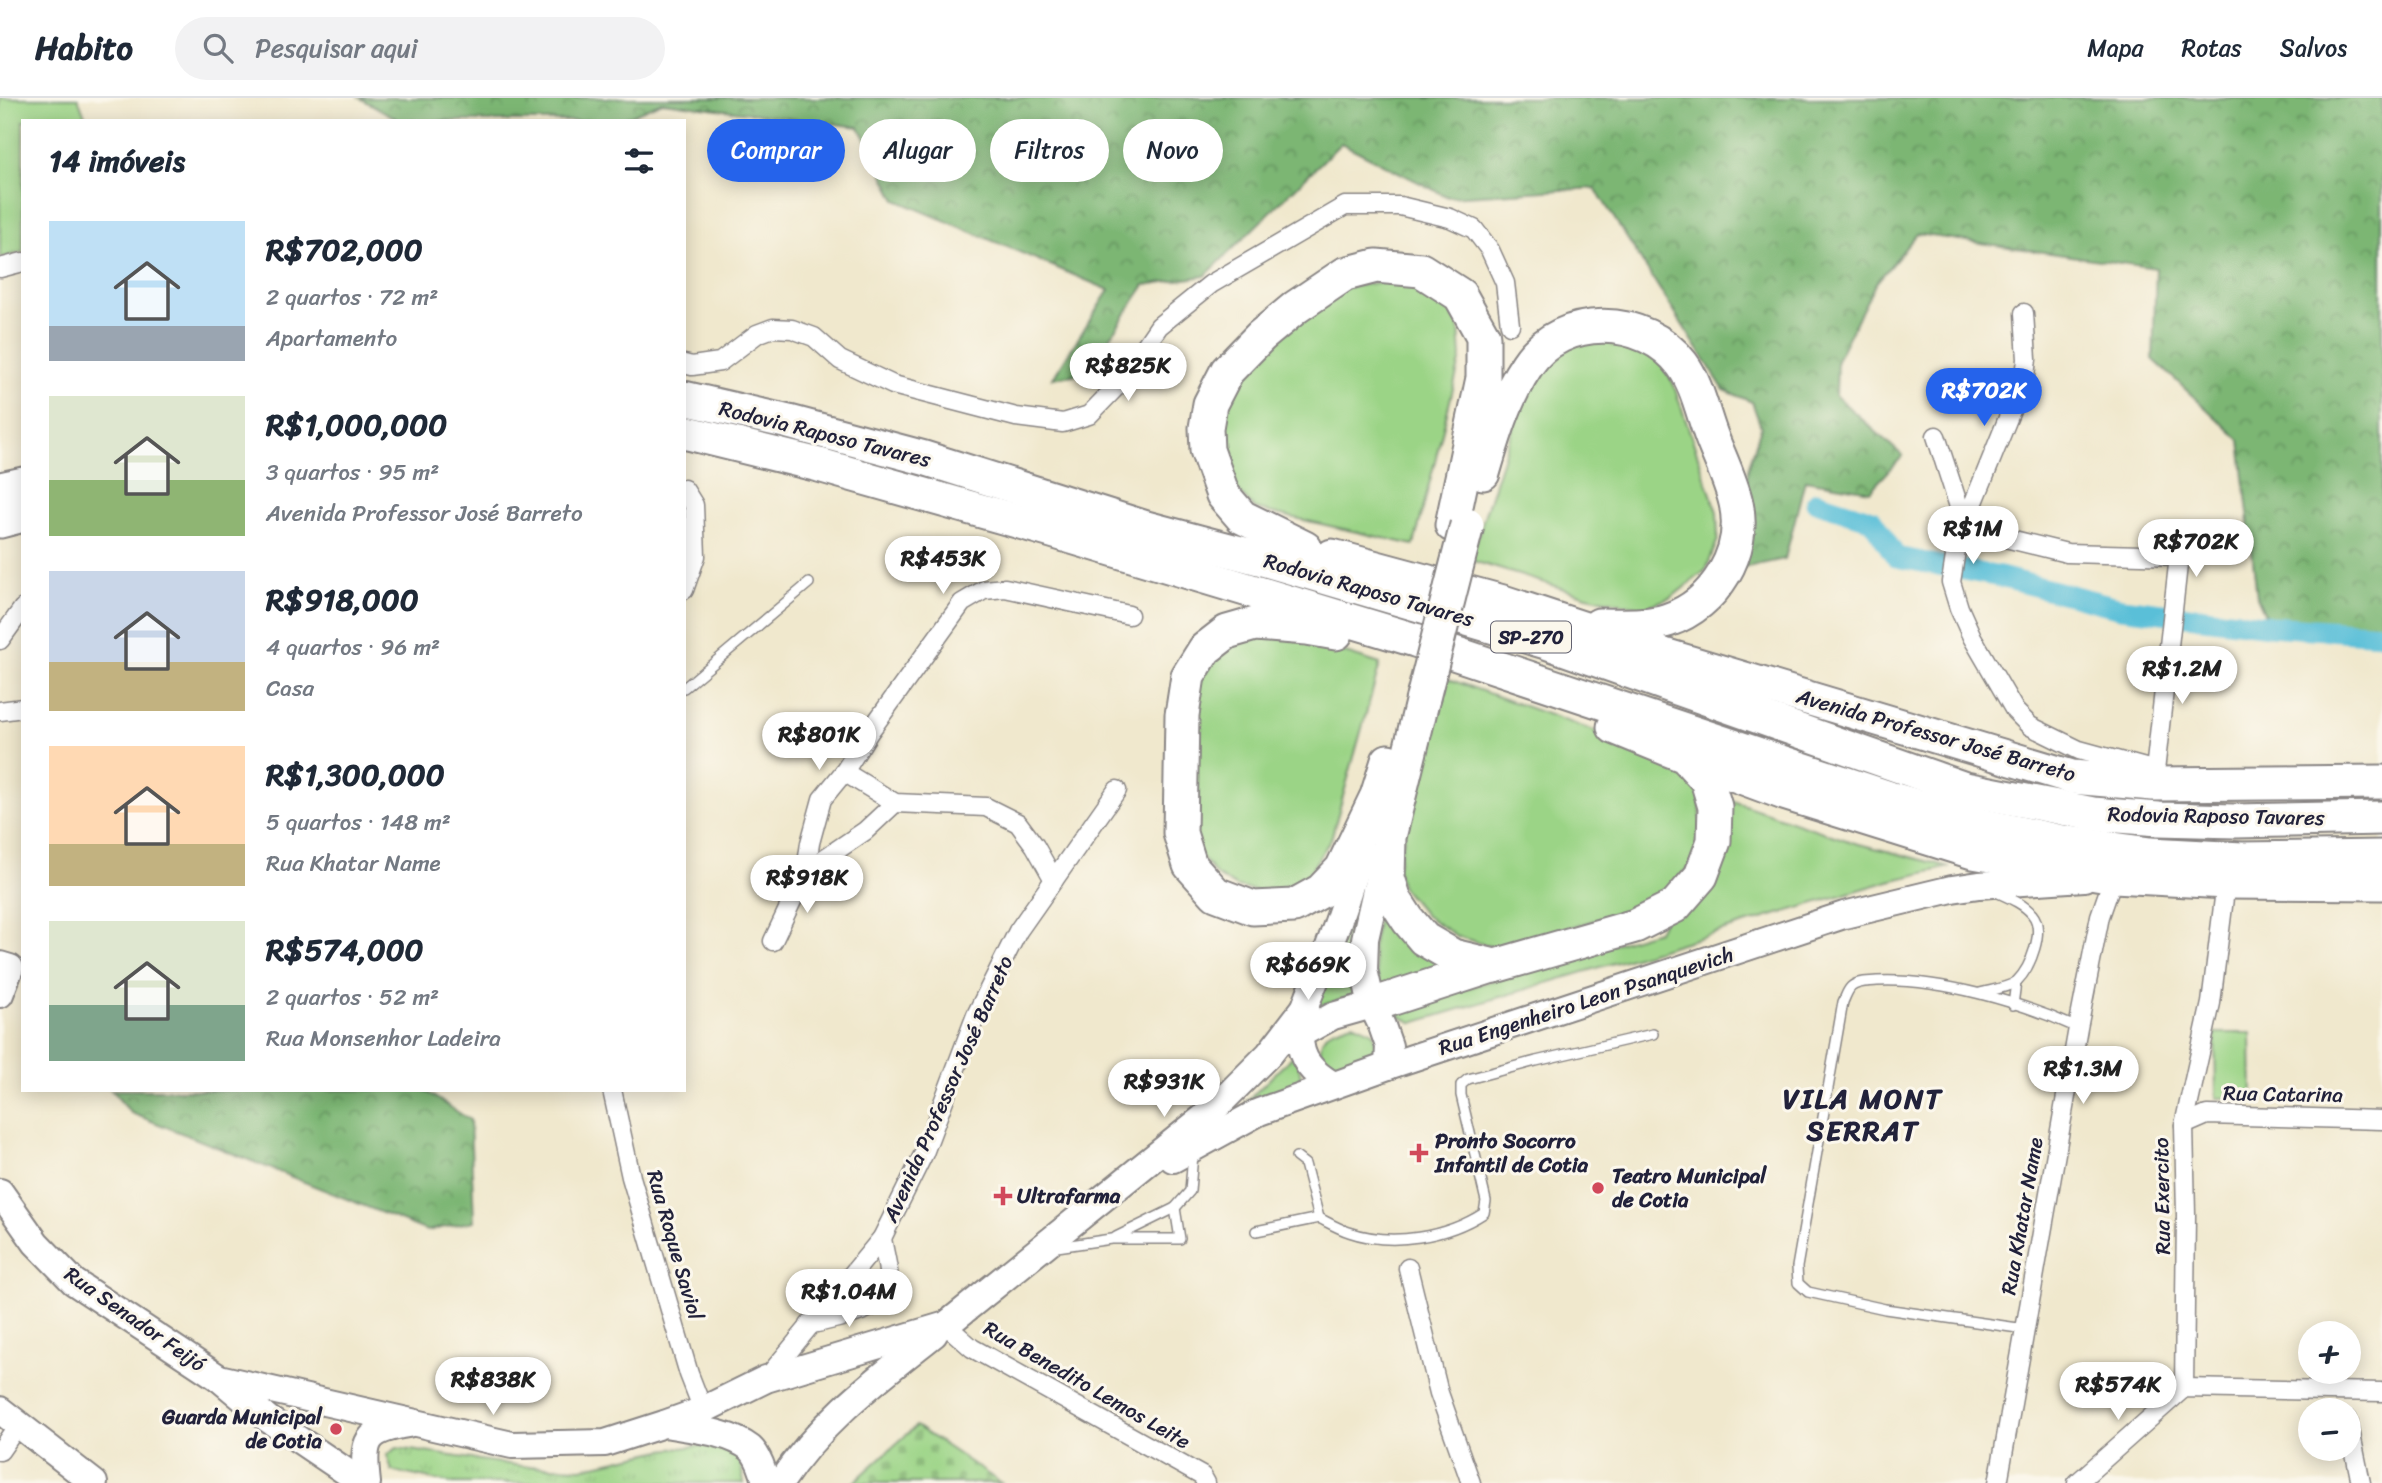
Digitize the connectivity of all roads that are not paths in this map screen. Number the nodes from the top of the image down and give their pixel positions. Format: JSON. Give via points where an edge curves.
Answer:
{"nodes":[{"id":1,"x":21,"y":263,"type":"edge"},
{"id":2,"x":0,"y":268,"type":"edge"},
{"id":3,"x":2024,"y":313,"type":"dead end"},
{"id":4,"x":1510,"y":325,"type":"dead end"},
{"id":5,"x":686,"y":364,"type":"edge"},
{"id":6,"x":686,"y":384,"type":"edge"},
{"id":7,"x":686,"y":398,"type":"edge"},
{"id":8,"x":789,"y":422,"type":"junction"},
{"id":9,"x":686,"y":432,"type":"edge"},
{"id":10,"x":1937,"y":436,"type":"dead end"},
{"id":11,"x":923,"y":458,"type":"junction"},
{"id":12,"x":21,"y":484,"type":"edge"},
{"id":13,"x":0,"y":489,"type":"edge"},
{"id":14,"x":686,"y":492,"type":"edge"},
{"id":15,"x":21,"y":516,"type":"edge"},
{"id":16,"x":0,"y":521,"type":"edge"},
{"id":17,"x":1459,"y":525,"type":"junction"},
{"id":18,"x":1965,"y":525,"type":"junction"},
{"id":19,"x":1305,"y":548,"type":"junction"},
{"id":20,"x":808,"y":583,"type":"dead end"},
{"id":21,"x":686,"y":584,"type":"edge"},
{"id":22,"x":21,"y":611,"type":"edge"},
{"id":23,"x":1129,"y":615,"type":"dead end"},
{"id":24,"x":1574,"y":625,"type":"junction"},
{"id":25,"x":0,"y":640,"type":"edge"},
{"id":26,"x":1415,"y":640,"type":"junction"},
{"id":27,"x":1664,"y":655,"type":"junction"},
{"id":28,"x":1545,"y":682,"type":"junction"},
{"id":29,"x":686,"y":686,"type":"edge"},
{"id":30,"x":1415,"y":696,"type":"junction"},
{"id":31,"x":21,"y":708,"type":"edge"},
{"id":32,"x":0,"y":711,"type":"edge"},
{"id":33,"x":1685,"y":756,"type":"junction"},
{"id":34,"x":844,"y":772,"type":"junction"},
{"id":35,"x":2155,"y":777,"type":"junction"},
{"id":36,"x":2382,"y":782,"type":"edge"},
{"id":37,"x":1117,"y":790,"type":"dead end"},
{"id":38,"x":1377,"y":796,"type":"junction"},
{"id":39,"x":895,"y":803,"type":"junction"},
{"id":40,"x":2093,"y":814,"type":"junction"},
{"id":41,"x":2382,"y":818,"type":"edge"},
{"id":42,"x":1388,"y":837,"type":"junction"},
{"id":43,"x":2382,"y":857,"type":"edge"},
{"id":44,"x":806,"y":871,"type":"junction"},
{"id":45,"x":2114,"y":876,"type":"junction"},
{"id":46,"x":1054,"y":880,"type":"junction"},
{"id":47,"x":2226,"y":882,"type":"junction"},
{"id":48,"x":2382,"y":883,"type":"edge"},
{"id":49,"x":1979,"y":885,"type":"junction"},
{"id":50,"x":773,"y":941,"type":"dead end"},
{"id":51,"x":1494,"y":966,"type":"junction"},
{"id":52,"x":11,"y":967,"type":"edge"},
{"id":53,"x":2016,"y":982,"type":"junction"},
{"id":54,"x":0,"y":994,"type":"edge"},
{"id":55,"x":1978,"y":994,"type":"junction"},
{"id":56,"x":1372,"y":1005,"type":"junction"},
{"id":57,"x":2013,"y":1005,"type":"junction"},
{"id":58,"x":1306,"y":1006,"type":"junction"},
{"id":59,"x":2078,"y":1028,"type":"junction"},
{"id":60,"x":1300,"y":1033,"type":"junction"},
{"id":61,"x":1653,"y":1034,"type":"dead end"},
{"id":62,"x":1269,"y":1054,"type":"junction"},
{"id":63,"x":1388,"y":1066,"type":"junction"},
{"id":64,"x":1333,"y":1085,"type":"junction"},
{"id":65,"x":612,"y":1092,"type":"edge"},
{"id":66,"x":2382,"y":1119,"type":"edge"},
{"id":67,"x":2184,"y":1125,"type":"junction"},
{"id":68,"x":1193,"y":1147,"type":"junction"},
{"id":69,"x":1296,"y":1157,"type":"dead end"},
{"id":70,"x":0,"y":1192,"type":"edge"},
{"id":71,"x":1175,"y":1208,"type":"junction"},
{"id":72,"x":1086,"y":1214,"type":"junction"},
{"id":73,"x":1319,"y":1218,"type":"junction"},
{"id":74,"x":1256,"y":1231,"type":"dead end"},
{"id":75,"x":882,"y":1238,"type":"junction"},
{"id":76,"x":1111,"y":1240,"type":"junction"},
{"id":77,"x":1041,"y":1249,"type":"junction"},
{"id":78,"x":1408,"y":1268,"type":"dead end"},
{"id":79,"x":809,"y":1325,"type":"junction"},
{"id":80,"x":946,"y":1325,"type":"junction"},
{"id":81,"x":2025,"y":1329,"type":"junction"},
{"id":82,"x":219,"y":1378,"type":"junction"},
{"id":83,"x":766,"y":1379,"type":"junction"},
{"id":84,"x":2184,"y":1388,"type":"junction"},
{"id":85,"x":2343,"y":1391,"type":"junction"},
{"id":86,"x":2382,"y":1392,"type":"edge"},
{"id":87,"x":2344,"y":1398,"type":"edge"},
{"id":88,"x":703,"y":1410,"type":"junction"},
{"id":89,"x":9,"y":1417,"type":"edge"},
{"id":90,"x":414,"y":1423,"type":"junction"},
{"id":91,"x":664,"y":1424,"type":"junction"},
{"id":92,"x":0,"y":1451,"type":"edge"},
{"id":93,"x":2356,"y":1461,"type":"edge"},
{"id":94,"x":94,"y":1483,"type":"edge"},
{"id":95,"x":365,"y":1483,"type":"edge"},
{"id":96,"x":766,"y":1483,"type":"edge"},
{"id":97,"x":780,"y":1483,"type":"edge"},
{"id":98,"x":1206,"y":1483,"type":"edge"},
{"id":99,"x":1471,"y":1483,"type":"edge"},
{"id":100,"x":1998,"y":1483,"type":"edge"},
{"id":101,"x":2077,"y":1483,"type":"edge"},
{"id":102,"x":2361,"y":1483,"type":"edge"}],
"edges":[{"from":1,"to":2,"type":"street"},
{"from":3,"to":18,"type":"street","via":[[2025,376]]},
{"from":4,"to":5,"type":"street","via":[[1505,283],[1474,229],[1400,206],[1345,206],[1211,284],[1159,326],[1120,383],[1090,415],[1063,423],[1016,417],[893,385],[840,360],[814,337],[792,329],[773,328],[757,334],[720,362]]},
{"from":6,"to":8,"type":"highway","via":[[740,397]]},
{"from":7,"to":8,"type":"highway","name":"Rodovia Raposo Tavares","number":"SP-270"},
{"from":8,"to":11,"type":"highway","name":"Rodovia Raposo Tavares","number":"SP-270"},
{"from":9,"to":26,"type":"highway","name":"Rodovia Raposo Tavares","number":"SP-270","via":[[1000,516]]},
{"from":10,"to":18,"type":"street"},
{"from":11,"to":19,"type":"highway"},
{"from":11,"to":40,"type":"highway","name":"Rodovia Raposo Tavares","number":"SP-270","via":[[1146,528],[1546,642],[1965,789]]},
{"from":12,"to":13,"type":"highway"},
{"from":14,"to":21,"type":"street","via":[[694,505],[696,556]]},
{"from":15,"to":16,"type":"highway"},
{"from":17,"to":19,"type":"highway","via":[[1483,378],[1483,336],[1460,295],[1451,289],[1421,270],[1376,266],[1345,274],[1261,336],[1227,371],[1210,404],[1207,450],[1223,495],[1242,517]]},
{"from":17,"to":24,"type":"highway","via":[[1514,389],[1528,363],[1545,346],[1563,333],[1621,326],[1663,345],[1683,365],[1736,502],[1733,559],[1715,587],[1695,606],[1667,621]]},
{"from":17,"to":30,"type":"highway","bridge":true},
{"from":18,"to":35,"type":"street","via":[[1951,582],[1972,637],[2015,711],[2030,726],[2079,750]]},
{"from":18,"to":35,"type":"street","via":[[2067,553],[2179,556]]},
{"from":19,"to":24,"type":"highway","name":"Rodovia Raposo Tavares"},
{"from":20,"to":29,"type":"lane"},
{"from":22,"to":25,"type":"street"},
{"from":23,"to":34,"type":"street","via":[[1005,588],[984,590],[962,603]]},
{"from":24,"to":27,"type":"highway","name":"Rodovia Raposo Tavares"},
{"from":26,"to":28,"type":"highway","name":"Rodovia Raposo Tavares","number":"SP-270"},
{"from":26,"to":38,"type":"highway","via":[[1255,625],[1227,632],[1205,649],[1188,676],[1182,715],[1180,833],[1190,865],[1216,894],[1253,908],[1294,906],[1321,891],[1342,869]]},
{"from":27,"to":35,"type":"highway","name":"Avenida Professor José Barreto","via":[[2072,777]]},
{"from":27,"to":40,"type":"highway","via":[[1763,701]]},
{"from":28,"to":33,"type":"highway","via":[[1573,707]]},
{"from":28,"to":43,"type":"highway","name":"Rodovia Raposo Tavares","number":"SP-270","via":[[1980,825],[2150,854],[2242,859]]},
{"from":30,"to":38,"type":"highway"},
{"from":30,"to":42,"type":"highway"},
{"from":31,"to":32,"type":"street"},
{"from":33,"to":45,"type":"highway","via":[[1784,793],[1973,852]]},
{"from":33,"to":51,"type":"highway","via":[[1707,780],[1715,807],[1714,841],[1701,876],[1675,906],[1635,926]]},
{"from":34,"to":39,"type":"street"},
{"from":34,"to":44,"type":"street","via":[[822,799]]},
{"from":35,"to":36,"type":"highway","name":"Avenida Professor José Barreto"},
{"from":37,"to":46,"type":"street","name":"Avenida Professor José Barreto"},
{"from":38,"to":58,"type":"main road","via":[[1344,907]]},
{"from":39,"to":44,"type":"street"},
{"from":39,"to":46,"type":"street","via":[[986,807],[1018,823]]},
{"from":40,"to":41,"type":"highway","name":"Rodovia Raposo Tavares","number":"SP-270","via":[[2235,821]]},
{"from":42,"to":51,"type":"highway","via":[[1388,878],[1408,920],[1424,939],[1453,956]]},
{"from":42,"to":56,"type":"main road","via":[[1365,939],[1364,970]]},
{"from":44,"to":50,"type":"street"},
{"from":45,"to":47,"type":"highway"},
{"from":45,"to":49,"type":"main road","name":"Rua Engenheiro Leon Psanquevich"},
{"from":45,"to":59,"type":"street","name":"Rua Khatar Name","via":[[2100,916]]},
{"from":46,"to":75,"type":"street","name":"Avenida Professor José Barreto","via":[[1018,931],[976,1015],[924,1153]]},
{"from":47,"to":48,"type":"highway"},
{"from":47,"to":67,"type":"street","name":"Rua Exercito","via":[[2211,1003]]},
{"from":49,"to":53,"type":"lane","via":[[2034,915],[2038,931],[2032,957]]},
{"from":49,"to":63,"type":"main road","name":"Rua Engenheiro Leon Psanquevich","via":[[1844,915]]},
{"from":51,"to":56,"type":"highway"},
{"from":52,"to":54,"type":"main road"},
{"from":53,"to":55,"type":"lane"},
{"from":53,"to":57,"type":"lane"},
{"from":55,"to":57,"type":"lane"},
{"from":55,"to":81,"type":"lane","via":[[1898,980],[1851,987],[1843,1002],[1798,1283],[1808,1293],[1842,1301]]},
{"from":56,"to":60,"type":"main road","via":[[1333,1016]]},
{"from":56,"to":63,"type":"main road","via":[[1388,1046]]},
{"from":57,"to":59,"type":"lane"},
{"from":58,"to":60,"type":"main road"},
{"from":58,"to":62,"type":"main road"},
{"from":59,"to":81,"type":"street","name":"Rua Khatar Name"},
{"from":60,"to":62,"type":"main road"},
{"from":60,"to":64,"type":"main road","via":[[1312,1072]]},
{"from":61,"to":73,"type":"lane","via":[[1468,1079],[1461,1085],[1486,1201],[1484,1213],[1466,1225],[1423,1237],[1383,1239],[1349,1233]]},
{"from":62,"to":72,"type":"main road","name":"Rua Engenheiro Leon Psanquevich","via":[[1214,1109]]},
{"from":63,"to":64,"type":"main road","name":"Rua Engenheiro Leon Psanquevich"},
{"from":64,"to":68,"type":"main road","name":"Rua Engenheiro Leon Psanquevich","via":[[1259,1112]]},
{"from":65,"to":88,"type":"street","name":"Rua Roque Saviol","via":[[631,1177]]},
{"from":66,"to":67,"type":"street","name":"Rua Catarina","via":[[2207,1115]]},
{"from":67,"to":84,"type":"street","name":"Rua Exercito"},
{"from":68,"to":71,"type":"lane","via":[[1190,1191]]},
{"from":68,"to":72,"type":"main road","name":"Rua Engenheiro Leon Psanquevich"},
{"from":69,"to":73,"type":"lane","via":[[1305,1164]]},
{"from":70,"to":82,"type":"main road","name":"Rua Senador Feijó","via":[[36,1243],[74,1282]]},
{"from":71,"to":76,"type":"lane"},
{"from":71,"to":76,"type":"lane","via":[[1180,1240]]},
{"from":72,"to":77,"type":"main road","name":"Rua Engenheiro Leon Psanquevich"},
{"from":73,"to":74,"type":"lane"},
{"from":75,"to":79,"type":"street","name":"Avenida Professor José Barreto"},
{"from":75,"to":79,"type":"street","via":[[888,1283],[881,1300]]},
{"from":76,"to":77,"type":"lane"},
{"from":77,"to":80,"type":"main road","name":"Rua Engenheiro Leon Psanquevich"},
{"from":78,"to":99,"type":"street","via":[[1439,1392]]},
{"from":79,"to":83,"type":"street","name":"Avenida Professor José Barreto"},
{"from":80,"to":83,"type":"main road","name":"Rua Engenheiro Leon Psanquevich"},
{"from":80,"to":97,"type":"main road","via":[[833,1417]]},
{"from":80,"to":98,"type":"street","name":"Rua Benedito Lemos Leite","via":[[972,1348],[1202,1476]]},
{"from":81,"to":100,"type":"street","name":"Rua Khatar Name"},
{"from":82,"to":90,"type":"main road","name":"Rua Engenheiro Leon Psanquevich"},
{"from":82,"to":95,"type":"main road","via":[[268,1419]]},
{"from":83,"to":88,"type":"main road","name":"Rua Engenheiro Leon Psanquevich"},
{"from":84,"to":85,"type":"street"},
{"from":84,"to":101,"type":"street"},
{"from":85,"to":86,"type":"street"},
{"from":85,"to":87,"type":"street"},
{"from":88,"to":91,"type":"main road","name":"Rua Engenheiro Leon Psanquevich"},
{"from":89,"to":92,"type":"street"},
{"from":89,"to":94,"type":"main road"},
{"from":90,"to":91,"type":"main road","name":"Rua Engenheiro Leon Psanquevich","via":[[512,1445],[605,1443]]},
{"from":90,"to":95,"type":"main road","via":[[382,1428],[368,1441]]},
{"from":91,"to":96,"type":"main road","via":[[729,1437],[752,1449]]},
{"from":93,"to":102,"type":"street"}]}
